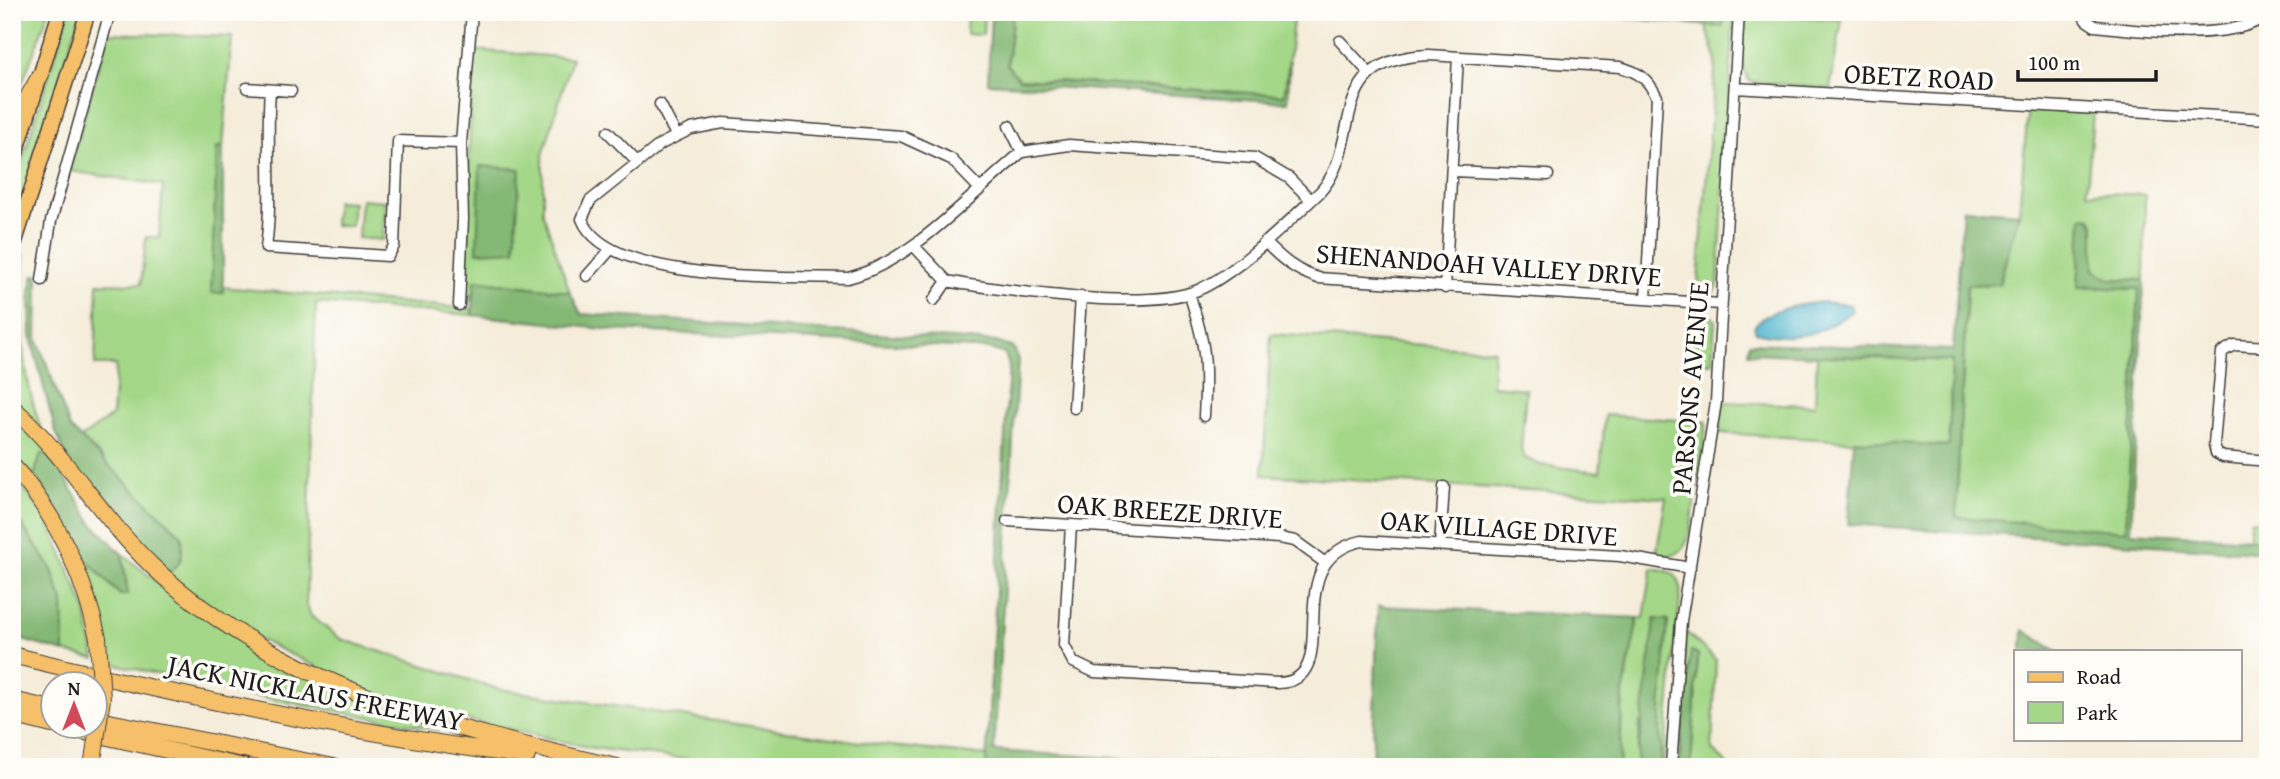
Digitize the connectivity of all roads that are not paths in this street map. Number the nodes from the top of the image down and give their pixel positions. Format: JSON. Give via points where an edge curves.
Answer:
{"nodes":[{"id":1,"x":60,"y":12,"type":"edge"},
{"id":2,"x":88,"y":12,"type":"edge"},
{"id":3,"x":110,"y":12,"type":"edge"},
{"id":4,"x":472,"y":12,"type":"edge"},
{"id":5,"x":1739,"y":12,"type":"edge"},
{"id":6,"x":2268,"y":13,"type":"edge"},
{"id":7,"x":2084,"y":16,"type":"edge"},
{"id":8,"x":1340,"y":40,"type":"dead end"},
{"id":9,"x":1458,"y":57,"type":"junction"},
{"id":10,"x":41,"y":74,"type":"junction"},
{"id":11,"x":1370,"y":74,"type":"junction"},
{"id":12,"x":247,"y":88,"type":"dead end"},
{"id":13,"x":1735,"y":88,"type":"junction"},
{"id":14,"x":270,"y":90,"type":"junction"},
{"id":15,"x":291,"y":91,"type":"dead end"},
{"id":16,"x":660,"y":104,"type":"dead end"},
{"id":17,"x":2268,"y":119,"type":"edge"},
{"id":18,"x":12,"y":126,"type":"edge"},
{"id":19,"x":1009,"y":126,"type":"dead end"},
{"id":20,"x":608,"y":132,"type":"dead end"},
{"id":21,"x":676,"y":135,"type":"junction"},
{"id":22,"x":461,"y":143,"type":"junction"},
{"id":23,"x":1022,"y":152,"type":"junction"},
{"id":24,"x":638,"y":163,"type":"junction"},
{"id":25,"x":12,"y":166,"type":"edge"},
{"id":26,"x":1452,"y":171,"type":"junction"},
{"id":27,"x":1548,"y":176,"type":"dead end"},
{"id":28,"x":979,"y":188,"type":"junction"},
{"id":29,"x":1311,"y":200,"type":"junction"},
{"id":30,"x":1265,"y":242,"type":"junction"},
{"id":31,"x":914,"y":246,"type":"junction"},
{"id":32,"x":611,"y":249,"type":"junction"},
{"id":33,"x":12,"y":251,"type":"edge"},
{"id":34,"x":587,"y":276,"type":"dead end"},
{"id":35,"x":41,"y":280,"type":"dead end"},
{"id":36,"x":947,"y":281,"type":"junction"},
{"id":37,"x":1445,"y":288,"type":"junction"},
{"id":38,"x":1189,"y":293,"type":"junction"},
{"id":39,"x":1081,"y":296,"type":"junction"},
{"id":40,"x":1646,"y":299,"type":"junction"},
{"id":41,"x":934,"y":300,"type":"dead end"},
{"id":42,"x":1721,"y":304,"type":"junction"},
{"id":43,"x":459,"y":305,"type":"dead end"},
{"id":44,"x":2268,"y":347,"type":"edge"},
{"id":45,"x":12,"y":407,"type":"edge"},
{"id":46,"x":1074,"y":408,"type":"dead end"},
{"id":47,"x":1204,"y":416,"type":"dead end"},
{"id":48,"x":2268,"y":461,"type":"edge"},
{"id":49,"x":12,"y":466,"type":"edge"},
{"id":50,"x":1444,"y":487,"type":"dead end"},
{"id":51,"x":1007,"y":521,"type":"dead end"},
{"id":52,"x":1071,"y":525,"type":"junction"},
{"id":53,"x":1440,"y":545,"type":"junction"},
{"id":54,"x":1324,"y":562,"type":"junction"},
{"id":55,"x":1690,"y":568,"type":"junction"},
{"id":56,"x":12,"y":655,"type":"edge"},
{"id":57,"x":12,"y":700,"type":"edge"},
{"id":58,"x":38,"y":706,"type":"edge"},
{"id":59,"x":12,"y":715,"type":"edge"},
{"id":60,"x":38,"y":722,"type":"edge"},
{"id":61,"x":108,"y":722,"type":"edge"},
{"id":62,"x":108,"y":737,"type":"edge"},
{"id":63,"x":92,"y":767,"type":"edge"},
{"id":64,"x":244,"y":767,"type":"edge"},
{"id":65,"x":334,"y":767,"type":"edge"},
{"id":66,"x":615,"y":767,"type":"edge"},
{"id":67,"x":1671,"y":767,"type":"edge"}],
"edges":[{"from":1,"to":10,"type":"main road"},
{"from":2,"to":33,"type":"main road"},
{"from":3,"to":35,"type":"street","via":[[51,221]]},
{"from":4,"to":22,"type":"street"},
{"from":5,"to":13,"type":"street","name":"PARSONS AVENUE"},
{"from":6,"to":7,"type":"street","via":[[2242,28],[2213,33],[2098,26]]},
{"from":8,"to":11,"type":"street"},
{"from":9,"to":11,"type":"street","via":[[1413,56]]},
{"from":9,"to":26,"type":"street"},
{"from":9,"to":40,"type":"street","via":[[1620,66],[1649,82],[1657,97],[1658,115]]},
{"from":10,"to":18,"type":"highway"},
{"from":10,"to":25,"type":"main road"},
{"from":11,"to":29,"type":"street","via":[[1351,101],[1331,180]]},
{"from":12,"to":14,"type":"street"},
{"from":13,"to":17,"type":"street","name":"OBETZ ROAD"},
{"from":13,"to":42,"type":"street","name":"PARSONS AVENUE"},
{"from":14,"to":15,"type":"street"},
{"from":14,"to":22,"type":"street","via":[[266,248],[388,256],[392,253],[398,141]]},
{"from":16,"to":21,"type":"street"},
{"from":19,"to":23,"type":"street"},
{"from":20,"to":24,"type":"street"},
{"from":21,"to":24,"type":"street"},
{"from":21,"to":28,"type":"street","via":[[723,123],[901,136],[951,159]]},
{"from":22,"to":43,"type":"street"},
{"from":23,"to":28,"type":"street"},
{"from":23,"to":29,"type":"street","via":[[1069,145],[1255,158],[1289,178]]},
{"from":24,"to":32,"type":"street","via":[[590,201],[584,214],[583,222]]},
{"from":26,"to":27,"type":"street"},
{"from":26,"to":37,"type":"street"},
{"from":28,"to":31,"type":"street"},
{"from":29,"to":30,"type":"street"},
{"from":30,"to":37,"type":"street","name":"SHENANDOAH VALLEY DRIVE","via":[[1282,260],[1318,278]]},
{"from":30,"to":38,"type":"street","via":[[1200,290]]},
{"from":31,"to":32,"type":"street","via":[[867,273],[848,278],[667,268],[637,262]]},
{"from":31,"to":36,"type":"street"},
{"from":32,"to":34,"type":"street"},
{"from":36,"to":39,"type":"street"},
{"from":36,"to":41,"type":"street"},
{"from":37,"to":40,"type":"street","name":"SHENANDOAH VALLEY DRIVE"},
{"from":38,"to":39,"type":"street","via":[[1148,300]]},
{"from":38,"to":47,"type":"street","via":[[1208,362]]},
{"from":39,"to":46,"type":"street"},
{"from":40,"to":42,"type":"street","name":"SHENANDOAH VALLEY DRIVE"},
{"from":42,"to":55,"type":"street","name":"PARSONS AVENUE","via":[[1716,402]]},
{"from":44,"to":48,"type":"street","via":[[2234,345],[2220,356],[2214,444],[2223,457]]},
{"from":45,"to":66,"type":"highway","via":[[150,564],[252,642],[335,684],[407,712],[494,739]]},
{"from":49,"to":63,"type":"highway","bridge":true,"via":[[30,485],[70,550],[89,599],[98,638],[102,699]]},
{"from":50,"to":53,"type":"street"},
{"from":51,"to":52,"type":"street","name":"OAK BREEZE DRIVE"},
{"from":52,"to":54,"type":"street","name":"OAK BREEZE DRIVE","via":[[1279,538],[1295,541]]},
{"from":52,"to":54,"type":"street","via":[[1066,651],[1073,662],[1094,672],[1290,681],[1303,674],[1312,653],[1317,579]]},
{"from":53,"to":54,"type":"street","name":"OAK VILLAGE DRIVE","via":[[1362,541],[1345,546]]},
{"from":53,"to":55,"type":"street","name":"OAK VILLAGE DRIVE","via":[[1620,556]]},
{"from":55,"to":67,"type":"street","name":"PARSONS AVENUE","via":[[1678,645]]},
{"from":56,"to":66,"type":"highway","name":"JACK NICKLAUS FREEWAY","via":[[334,726]]},
{"from":57,"to":58,"type":"highway"},
{"from":59,"to":60,"type":"highway"},
{"from":61,"to":65,"type":"highway"},
{"from":62,"to":64,"type":"highway"}]}
